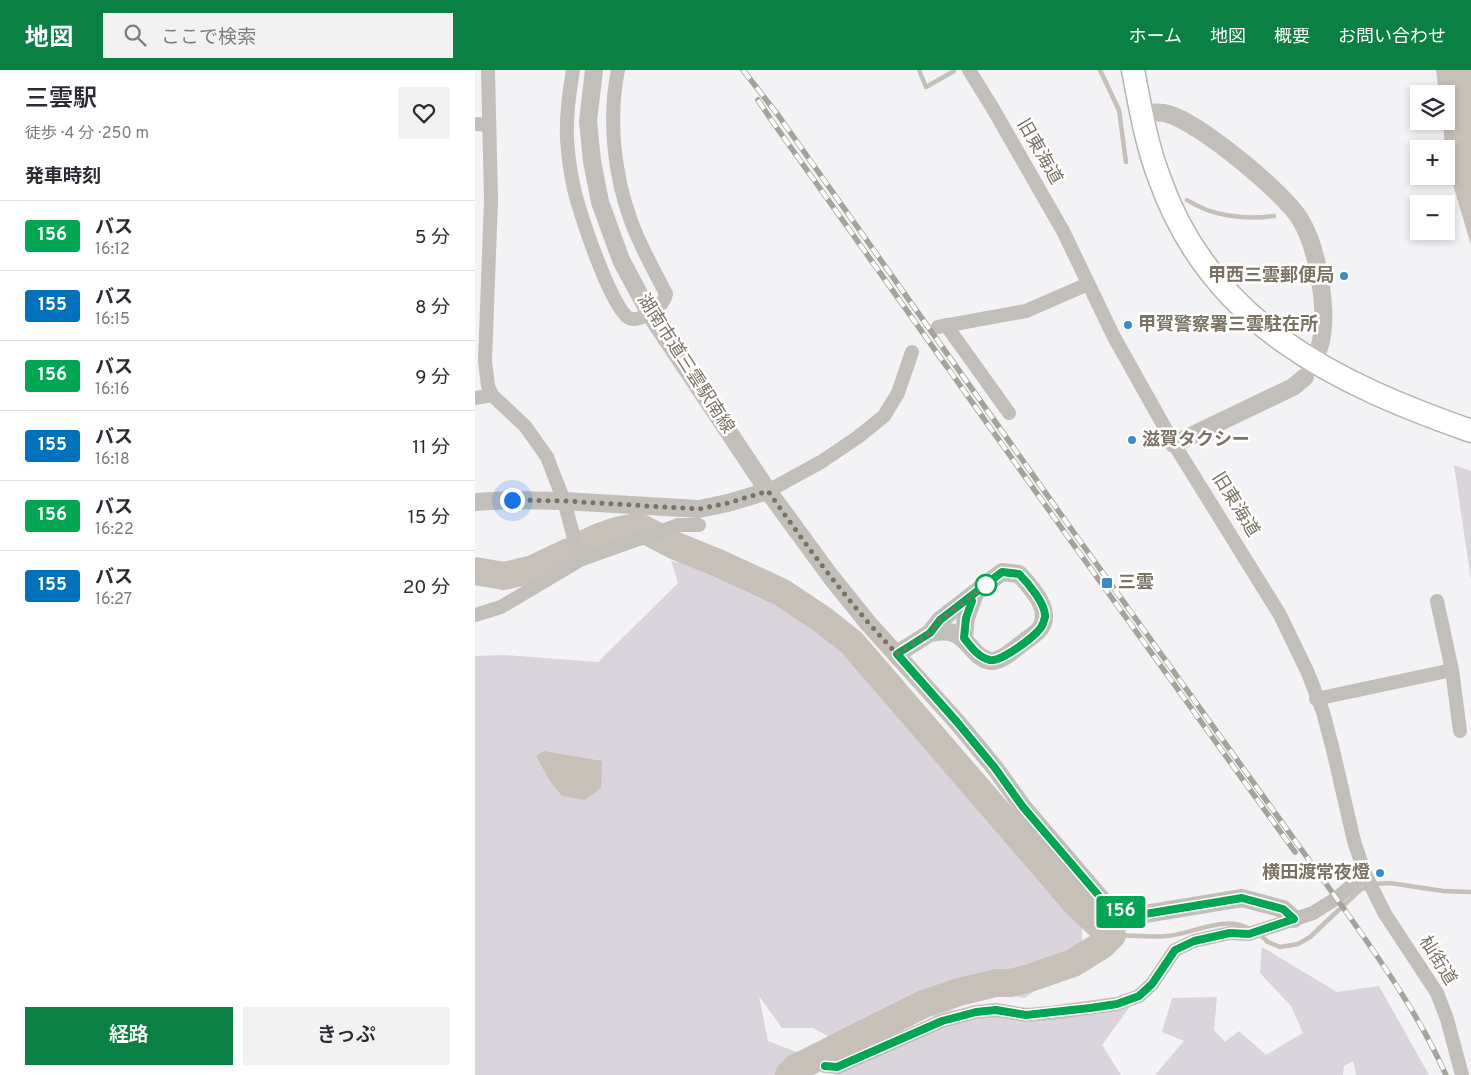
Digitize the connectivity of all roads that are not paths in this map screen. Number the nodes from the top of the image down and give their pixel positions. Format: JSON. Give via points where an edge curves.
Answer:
{"nodes":[{"id":1,"x":488,"y":70,"type":"edge"},
{"id":2,"x":573,"y":70,"type":"edge"},
{"id":3,"x":594,"y":70,"type":"edge"},
{"id":4,"x":619,"y":70,"type":"edge"},
{"id":5,"x":969,"y":70,"type":"edge"},
{"id":6,"x":1133,"y":70,"type":"edge"},
{"id":7,"x":1142,"y":113,"type":"junction"},
{"id":8,"x":482,"y":125,"type":"edge"},
{"id":9,"x":1087,"y":284,"type":"junction"},
{"id":10,"x":650,"y":314,"type":"junction"},
{"id":11,"x":1319,"y":348,"type":"dead end"},
{"id":12,"x":912,"y":352,"type":"dead end"},
{"id":13,"x":1305,"y":377,"type":"dead end"},
{"id":14,"x":492,"y":395,"type":"junction"},
{"id":15,"x":475,"y":398,"type":"edge"},
{"id":16,"x":1009,"y":413,"type":"dead end"},
{"id":17,"x":1471,"y":431,"type":"edge"},
{"id":18,"x":1174,"y":444,"type":"junction"},
{"id":19,"x":768,"y":491,"type":"junction"},
{"id":20,"x":565,"y":501,"type":"junction"},
{"id":21,"x":475,"y":502,"type":"edge"},
{"id":22,"x":699,"y":525,"type":"dead end"},
{"id":23,"x":580,"y":560,"type":"junction"},
{"id":24,"x":976,"y":592,"type":"junction"},
{"id":25,"x":1437,"y":602,"type":"dead end"},
{"id":26,"x":475,"y":615,"type":"edge"},
{"id":27,"x":930,"y":633,"type":"junction"},
{"id":28,"x":964,"y":638,"type":"junction"},
{"id":29,"x":897,"y":654,"type":"junction"},
{"id":30,"x":1451,"y":670,"type":"junction"},
{"id":31,"x":1317,"y":699,"type":"junction"},
{"id":32,"x":1461,"y":731,"type":"dead end"},
{"id":33,"x":1368,"y":881,"type":"junction"},
{"id":34,"x":1294,"y":919,"type":"junction"},
{"id":35,"x":825,"y":1066,"type":"dead end"},
{"id":36,"x":1462,"y":1075,"type":"edge"}],
"edges":[{"from":1,"to":8,"type":"street"},
{"from":2,"to":10,"type":"street","via":[[567,105],[567,139],[573,185],[587,230],[602,272],[623,314],[631,319]]},
{"from":3,"to":10,"type":"street","name":"湖南市道三雲駅南線","via":[[588,121],[600,202],[621,260]]},
{"from":4,"to":10,"type":"street","via":[[614,90],[615,157],[635,229],[666,294],[664,302]]},
{"from":5,"to":9,"type":"street","name":"旧東海道","via":[[1063,231]]},
{"from":6,"to":7,"type":"main road"},
{"from":7,"to":11,"type":"street","via":[[1166,113],[1193,125],[1253,172],[1299,217],[1310,239],[1320,282],[1323,326]]},
{"from":7,"to":17,"type":"main road","via":[[1168,200],[1200,257],[1223,289],[1264,326],[1348,381],[1414,411]]},
{"from":8,"to":14,"type":"street","via":[[491,200],[485,361]]},
{"from":9,"to":16,"type":"street","via":[[1025,311],[942,326]]},
{"from":9,"to":18,"type":"street","name":"旧東海道"},
{"from":10,"to":19,"type":"street","name":"湖南市道三雲駅南線"},
{"from":12,"to":19,"type":"street","via":[[898,393],[884,416],[821,462]]},
{"from":13,"to":18,"type":"street","via":[[1293,388]]},
{"from":14,"to":15,"type":"street"},
{"from":14,"to":20,"type":"street","via":[[525,426],[547,457]]},
{"from":18,"to":31,"type":"street","name":"旧東海道","via":[[1280,615]]},
{"from":19,"to":20,"type":"street","via":[[699,509]]},
{"from":19,"to":29,"type":"street","name":"湖南市道三雲駅南線","via":[[868,623]]},
{"from":20,"to":21,"type":"street"},
{"from":20,"to":23,"type":"street"},
{"from":22,"to":23,"type":"street","via":[[678,526]]},
{"from":23,"to":26,"type":"street","via":[[501,607]]},
{"from":24,"to":27,"type":"street","via":[[940,620]]},
{"from":24,"to":28,"type":"street","via":[[966,618]]},
{"from":24,"to":28,"type":"street","via":[[1002,572],[1019,574],[1038,598],[1045,615],[1038,631],[1005,657],[993,661],[983,658]]},
{"from":25,"to":30,"type":"street"},
{"from":27,"to":28,"type":"street","via":[[943,631]]},
{"from":27,"to":29,"type":"street"},
{"from":29,"to":34,"type":"street","name":"湖南市道三雲駅南線","via":[[1105,903],[1121,912],[1145,914],[1242,898],[1283,909]]},
{"from":30,"to":31,"type":"street"},
{"from":30,"to":32,"type":"street"},
{"from":31,"to":33,"type":"street","name":"旧東海道","via":[[1333,750],[1354,841]]},
{"from":33,"to":34,"type":"street","via":[[1313,913]]},
{"from":33,"to":36,"type":"street","name":"杣街道","via":[[1385,914],[1437,993]]},
{"from":34,"to":35,"type":"street","via":[[1249,934],[1230,933],[1194,941],[1175,950],[1152,984],[1139,996],[1117,1004],[1026,1015],[996,1010],[976,1012],[942,1021],[837,1067]]}]}
